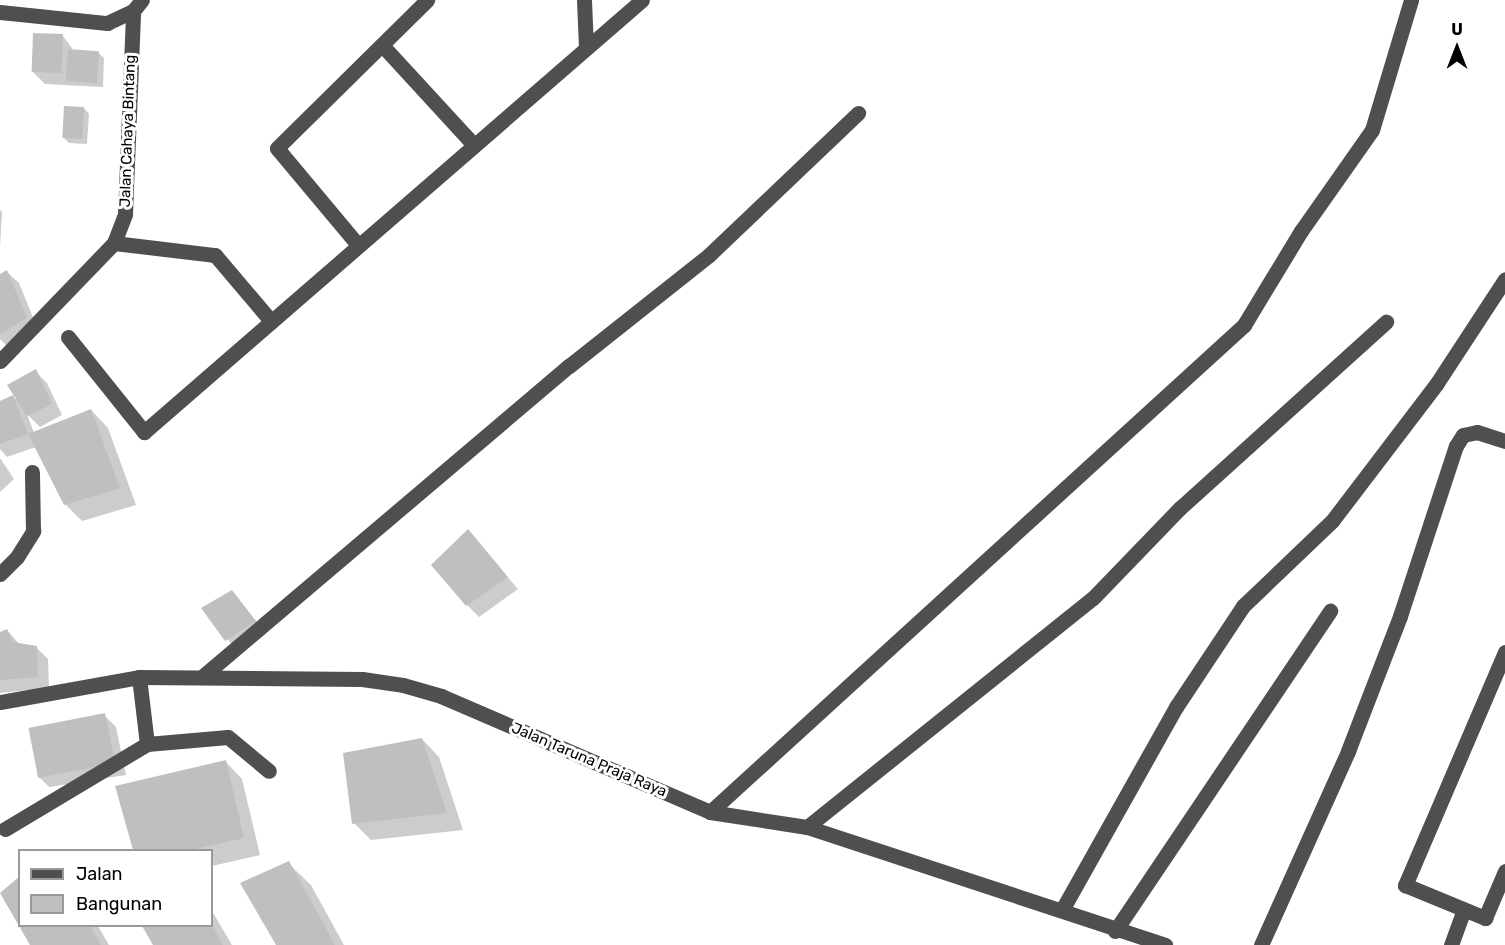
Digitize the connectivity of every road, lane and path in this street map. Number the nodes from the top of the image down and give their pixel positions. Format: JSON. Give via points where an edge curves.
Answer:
{"nodes":[{"id":1,"x":427,"y":0,"type":"edge"},
{"id":2,"x":584,"y":0,"type":"edge"},
{"id":3,"x":642,"y":0,"type":"edge"},
{"id":4,"x":1411,"y":0,"type":"edge"},
{"id":5,"x":137,"y":6,"type":"edge"},
{"id":6,"x":0,"y":12,"type":"edge"},
{"id":7,"x":382,"y":45,"type":"junction"},
{"id":8,"x":586,"y":48,"type":"junction"},
{"id":9,"x":858,"y":113,"type":"dead end"},
{"id":10,"x":474,"y":145,"type":"junction"},
{"id":11,"x":114,"y":243,"type":"junction"},
{"id":12,"x":358,"y":245,"type":"junction"},
{"id":13,"x":1505,"y":279,"type":"edge"},
{"id":14,"x":271,"y":321,"type":"junction"},
{"id":15,"x":1386,"y":322,"type":"dead end"},
{"id":16,"x":68,"y":337,"type":"dead end"},
{"id":17,"x":0,"y":361,"type":"edge"},
{"id":18,"x":1505,"y":441,"type":"edge"},
{"id":19,"x":32,"y":472,"type":"dead end"},
{"id":20,"x":0,"y":574,"type":"edge"},
{"id":21,"x":1330,"y":611,"type":"dead end"},
{"id":22,"x":1505,"y":652,"type":"edge"},
{"id":23,"x":139,"y":676,"type":"junction"},
{"id":24,"x":203,"y":676,"type":"junction"},
{"id":25,"x":0,"y":702,"type":"edge"},
{"id":26,"x":147,"y":744,"type":"junction"},
{"id":27,"x":269,"y":771,"type":"dead end"},
{"id":28,"x":710,"y":812,"type":"junction"},
{"id":29,"x":807,"y":826,"type":"junction"},
{"id":30,"x":5,"y":829,"type":"dead end"},
{"id":31,"x":1505,"y":871,"type":"edge"},
{"id":32,"x":1062,"y":910,"type":"junction"},
{"id":33,"x":1464,"y":910,"type":"junction"},
{"id":34,"x":1115,"y":931,"type":"junction"},
{"id":35,"x":1165,"y":945,"type":"edge"},
{"id":36,"x":1261,"y":945,"type":"edge"},
{"id":37,"x":1451,"y":945,"type":"edge"}],
"edges":[{"from":1,"to":7,"type":"street"},
{"from":2,"to":8,"type":"street"},
{"from":3,"to":8,"type":"street"},
{"from":4,"to":28,"type":"street","via":[[1372,130],[1301,231],[1245,325]]},
{"from":5,"to":6,"type":"street","via":[[107,23]]},
{"from":5,"to":11,"type":"street","name":"Jalan Cahaya Bintang","via":[[125,214]]},
{"from":7,"to":10,"type":"street"},
{"from":7,"to":12,"type":"street","via":[[277,148]]},
{"from":8,"to":10,"type":"street"},
{"from":9,"to":24,"type":"street","via":[[709,255],[569,366]]},
{"from":10,"to":12,"type":"street"},
{"from":11,"to":14,"type":"street","via":[[215,255]]},
{"from":11,"to":17,"type":"street","name":"Jalan Cahaya Bintang"},
{"from":12,"to":14,"type":"street"},
{"from":13,"to":32,"type":"street","via":[[1437,383],[1332,521],[1243,606],[1176,707]]},
{"from":14,"to":16,"type":"street","via":[[144,432]]},
{"from":15,"to":29,"type":"street","via":[[1180,508],[1093,598]]},
{"from":18,"to":36,"type":"street","via":[[1477,432],[1463,435],[1456,446],[1400,616],[1348,751]]},
{"from":19,"to":20,"type":"street","via":[[33,531],[17,557]]},
{"from":21,"to":34,"type":"street"},
{"from":22,"to":33,"type":"street","via":[[1406,885]]},
{"from":23,"to":24,"type":"street","name":"Jalan Taruna Praja Raya"},
{"from":23,"to":25,"type":"street","name":"Jalan Taruna Praja Raya"},
{"from":23,"to":26,"type":"street"},
{"from":24,"to":28,"type":"street","name":"Jalan Taruna Praja Raya","via":[[362,679],[403,685],[441,696]]},
{"from":26,"to":27,"type":"street","via":[[228,737]]},
{"from":26,"to":30,"type":"street"},
{"from":28,"to":29,"type":"street","name":"Jalan Taruna Praja Raya"},
{"from":29,"to":32,"type":"street","name":"Jalan Taruna Praja Raya"},
{"from":31,"to":33,"type":"street","via":[[1485,918]]},
{"from":32,"to":34,"type":"street","name":"Jalan Taruna Praja Raya"},
{"from":33,"to":37,"type":"street"},
{"from":34,"to":35,"type":"street","name":"Jalan Taruna Praja Raya"}]}
